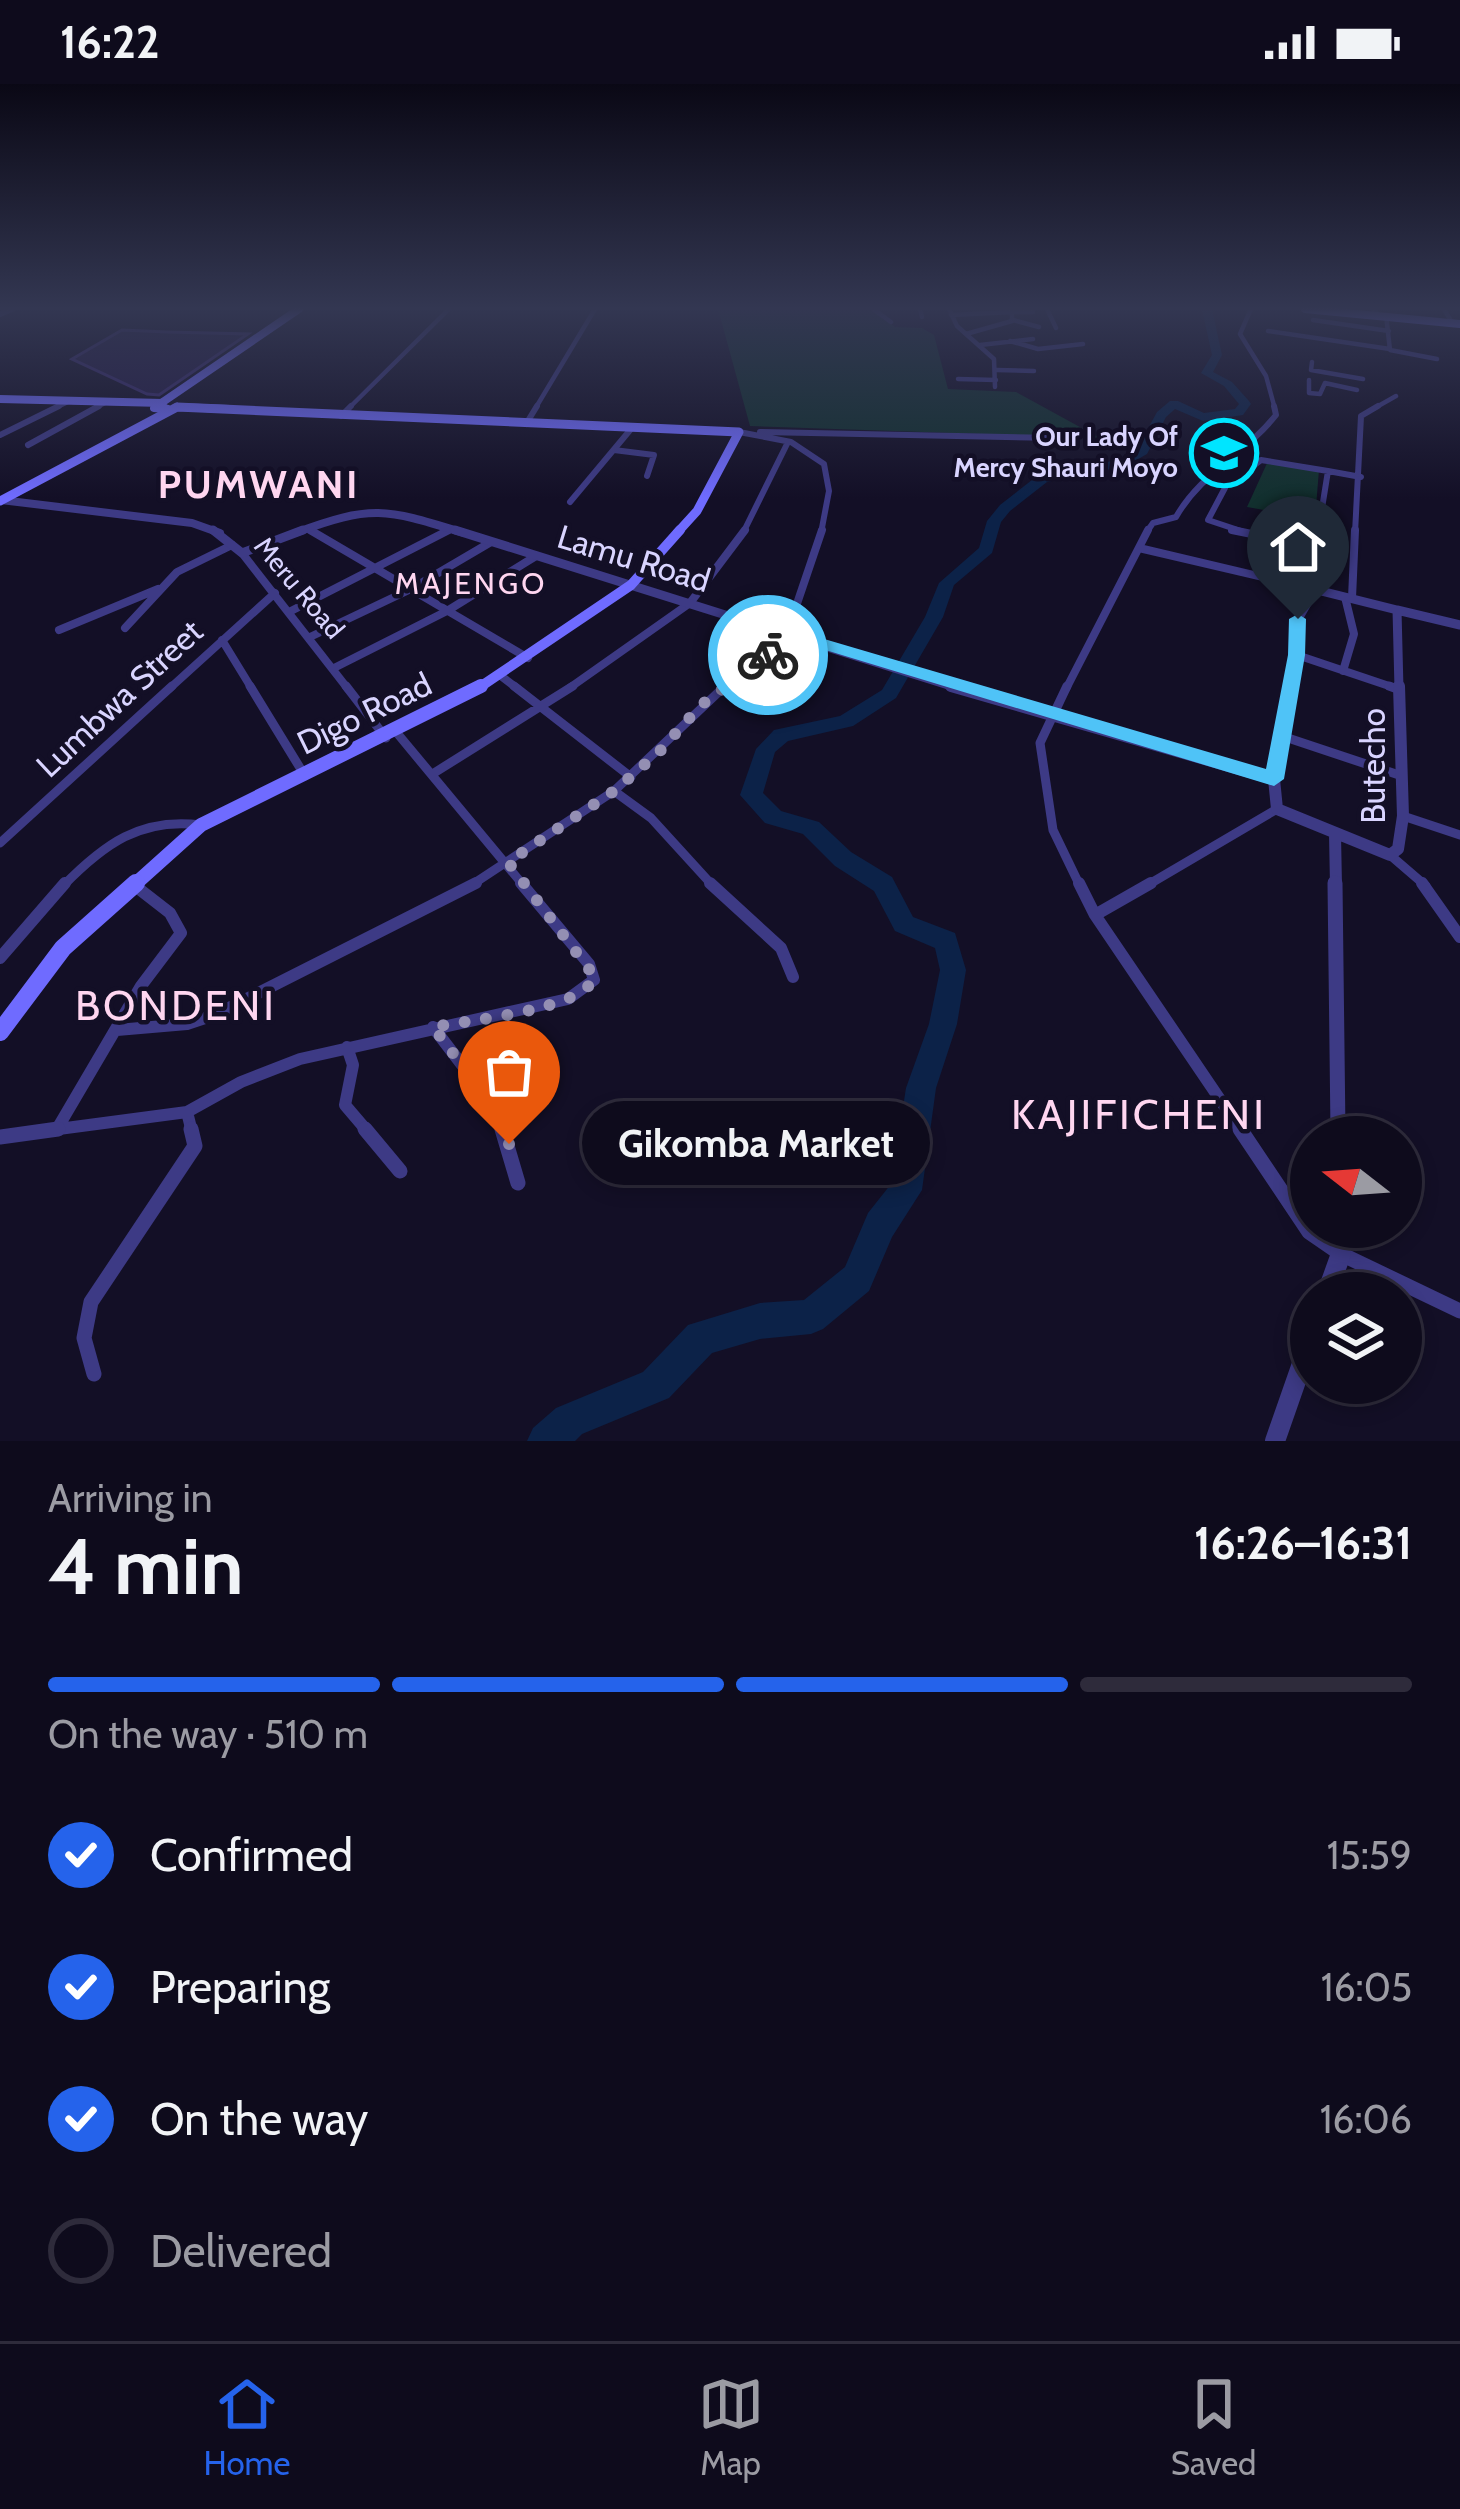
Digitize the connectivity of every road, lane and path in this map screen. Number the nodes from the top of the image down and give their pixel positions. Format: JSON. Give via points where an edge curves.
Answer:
{"nodes":[{"id":1,"x":215,"y":372,"type":"edge"},
{"id":2,"x":385,"y":372,"type":"edge"},
{"id":3,"x":557,"y":372,"type":"edge"},
{"id":4,"x":997,"y":372,"type":"edge"},
{"id":5,"x":1265,"y":372,"type":"edge"},
{"id":6,"x":1334,"y":372,"type":"edge"},
{"id":7,"x":1340,"y":375,"type":"junction"},
{"id":8,"x":958,"y":379,"type":"dead end"},
{"id":9,"x":1309,"y":380,"type":"dead end"},
{"id":10,"x":1336,"y":385,"type":"junction"},
{"id":11,"x":1357,"y":389,"type":"junction"},
{"id":12,"x":1396,"y":396,"type":"dead end"},
{"id":13,"x":0,"y":399,"type":"edge"},
{"id":14,"x":68,"y":402,"type":"junction"},
{"id":15,"x":105,"y":403,"type":"junction"},
{"id":16,"x":167,"y":406,"type":"junction"},
{"id":17,"x":1364,"y":412,"type":"junction"},
{"id":18,"x":341,"y":416,"type":"junction"},
{"id":19,"x":526,"y":424,"type":"junction"},
{"id":20,"x":631,"y":429,"type":"junction"},
{"id":21,"x":739,"y":432,"type":"junction"},
{"id":22,"x":760,"y":432,"type":"junction"},
{"id":23,"x":0,"y":434,"type":"edge"},
{"id":24,"x":1058,"y":438,"type":"dead end"},
{"id":25,"x":788,"y":442,"type":"junction"},
{"id":26,"x":28,"y":445,"type":"dead end"},
{"id":27,"x":614,"y":450,"type":"junction"},
{"id":28,"x":1328,"y":471,"type":"junction"},
{"id":29,"x":647,"y":476,"type":"dead end"},
{"id":30,"x":1361,"y":477,"type":"junction"},
{"id":31,"x":0,"y":499,"type":"edge"},
{"id":32,"x":569,"y":502,"type":"dead end"},
{"id":33,"x":308,"y":529,"type":"junction"},
{"id":34,"x":450,"y":530,"type":"junction"},
{"id":35,"x":1272,"y":540,"type":"junction"},
{"id":36,"x":491,"y":542,"type":"junction"},
{"id":37,"x":232,"y":545,"type":"junction"},
{"id":38,"x":1139,"y":548,"type":"junction"},
{"id":39,"x":242,"y":553,"type":"junction"},
{"id":40,"x":536,"y":556,"type":"junction"},
{"id":41,"x":378,"y":570,"type":"junction"},
{"id":42,"x":1265,"y":576,"type":"junction"},
{"id":43,"x":632,"y":585,"type":"junction"},
{"id":44,"x":1305,"y":587,"type":"junction"},
{"id":45,"x":158,"y":589,"type":"junction"},
{"id":46,"x":411,"y":589,"type":"junction"},
{"id":47,"x":275,"y":592,"type":"junction"},
{"id":48,"x":1348,"y":598,"type":"junction"},
{"id":49,"x":690,"y":603,"type":"junction"},
{"id":50,"x":1397,"y":609,"type":"junction"},
{"id":51,"x":448,"y":610,"type":"junction"},
{"id":52,"x":289,"y":612,"type":"junction"},
{"id":53,"x":1460,"y":625,"type":"edge"},
{"id":54,"x":124,"y":628,"type":"dead end"},
{"id":55,"x":59,"y":630,"type":"dead end"},
{"id":56,"x":792,"y":634,"type":"junction"},
{"id":57,"x":310,"y":637,"type":"junction"},
{"id":58,"x":222,"y":640,"type":"junction"},
{"id":59,"x":1297,"y":655,"type":"junction"},
{"id":60,"x":528,"y":658,"type":"junction"},
{"id":61,"x":334,"y":668,"type":"junction"},
{"id":62,"x":1343,"y":671,"type":"junction"},
{"id":63,"x":501,"y":676,"type":"junction"},
{"id":64,"x":1400,"y":690,"type":"junction"},
{"id":65,"x":542,"y":708,"type":"junction"},
{"id":66,"x":1054,"y":713,"type":"junction"},
{"id":67,"x":391,"y":735,"type":"junction"},
{"id":68,"x":1285,"y":737,"type":"junction"},
{"id":69,"x":434,"y":773,"type":"junction"},
{"id":70,"x":305,"y":776,"type":"junction"},
{"id":71,"x":1402,"y":776,"type":"junction"},
{"id":72,"x":631,"y":777,"type":"junction"},
{"id":73,"x":1274,"y":779,"type":"junction"},
{"id":74,"x":614,"y":791,"type":"junction"},
{"id":75,"x":1277,"y":809,"type":"junction"},
{"id":76,"x":1403,"y":816,"type":"junction"},
{"id":77,"x":201,"y":824,"type":"junction"},
{"id":78,"x":1335,"y":834,"type":"junction"},
{"id":79,"x":1460,"y":836,"type":"edge"},
{"id":80,"x":0,"y":843,"type":"edge"},
{"id":81,"x":1390,"y":855,"type":"junction"},
{"id":82,"x":508,"y":862,"type":"junction"},
{"id":83,"x":131,"y":883,"type":"junction"},
{"id":84,"x":1095,"y":915,"type":"junction"},
{"id":85,"x":1460,"y":937,"type":"edge"},
{"id":86,"x":0,"y":958,"type":"edge"},
{"id":87,"x":793,"y":977,"type":"dead end"},
{"id":88,"x":433,"y":1027,"type":"junction"},
{"id":89,"x":117,"y":1030,"type":"junction"},
{"id":90,"x":0,"y":1032,"type":"edge"},
{"id":91,"x":347,"y":1047,"type":"junction"},
{"id":92,"x":187,"y":1112,"type":"junction"},
{"id":93,"x":1338,"y":1116,"type":"edge"},
{"id":94,"x":57,"y":1129,"type":"junction"},
{"id":95,"x":0,"y":1137,"type":"edge"},
{"id":96,"x":400,"y":1171,"type":"dead end"},
{"id":97,"x":518,"y":1183,"type":"dead end"},
{"id":98,"x":1341,"y":1248,"type":"edge"},
{"id":99,"x":1341,"y":1254,"type":"junction"},
{"id":100,"x":1335,"y":1272,"type":"edge"},
{"id":101,"x":1460,"y":1310,"type":"edge"},
{"id":102,"x":94,"y":1374,"type":"dead end"},
{"id":103,"x":1290,"y":1398,"type":"edge"},
{"id":104,"x":1275,"y":1441,"type":"edge"}],
"edges":[{"from":1,"to":16,"type":"main road"},
{"from":2,"to":18,"type":"street"},
{"from":3,"to":19,"type":"street"},
{"from":4,"to":8,"type":"street","via":[[996,383]]},
{"from":5,"to":38,"type":"street","via":[[1276,415],[1194,481],[1176,517],[1153,523]]},
{"from":6,"to":7,"type":"street"},
{"from":7,"to":10,"type":"street"},
{"from":7,"to":11,"type":"street","via":[[1365,375]]},
{"from":9,"to":10,"type":"street","via":[[1309,393]]},
{"from":10,"to":11,"type":"street"},
{"from":11,"to":17,"type":"street"},
{"from":12,"to":17,"type":"street"},
{"from":13,"to":14,"type":"main road"},
{"from":14,"to":15,"type":"main road"},
{"from":14,"to":23,"type":"street"},
{"from":15,"to":16,"type":"main road"},
{"from":15,"to":26,"type":"street"},
{"from":16,"to":18,"type":"main road"},
{"from":16,"to":31,"type":"main road"},
{"from":17,"to":30,"type":"street"},
{"from":18,"to":19,"type":"main road"},
{"from":19,"to":20,"type":"main road"},
{"from":20,"to":21,"type":"main road"},
{"from":20,"to":27,"type":"street"},
{"from":21,"to":22,"type":"street"},
{"from":21,"to":43,"type":"main road","name":"Digo Road","via":[[697,511]]},
{"from":22,"to":24,"type":"street"},
{"from":22,"to":25,"type":"street"},
{"from":25,"to":49,"type":"street","via":[[748,527]]},
{"from":25,"to":56,"type":"street","via":[[818,458],[829,479]]},
{"from":27,"to":29,"type":"street","via":[[654,455]]},
{"from":27,"to":32,"type":"street"},
{"from":28,"to":30,"type":"street"},
{"from":28,"to":35,"type":"street","via":[[1316,547]]},
{"from":28,"to":35,"type":"street","via":[[1261,460],[1226,486],[1211,525]]},
{"from":30,"to":48,"type":"street"},
{"from":31,"to":37,"type":"street","name":"Meru Road","via":[[192,524]]},
{"from":33,"to":34,"type":"street","name":"Lamu Road","via":[[366,509]]},
{"from":33,"to":39,"type":"street"},
{"from":33,"to":41,"type":"street"},
{"from":34,"to":36,"type":"street","name":"Lamu Road"},
{"from":34,"to":41,"type":"street"},
{"from":35,"to":42,"type":"street"},
{"from":36,"to":40,"type":"street","name":"Lamu Road"},
{"from":36,"to":46,"type":"street"},
{"from":37,"to":39,"type":"street","name":"Meru Road"},
{"from":37,"to":45,"type":"street","via":[[190,562]]},
{"from":38,"to":42,"type":"street"},
{"from":38,"to":66,"type":"street"},
{"from":39,"to":47,"type":"street","name":"Meru Road"},
{"from":40,"to":43,"type":"street","name":"Lamu Road"},
{"from":40,"to":51,"type":"street"},
{"from":41,"to":46,"type":"street"},
{"from":41,"to":52,"type":"street"},
{"from":42,"to":44,"type":"street"},
{"from":43,"to":49,"type":"street","name":"Lamu Road"},
{"from":43,"to":60,"type":"main road","name":"Digo Road"},
{"from":44,"to":48,"type":"street"},
{"from":44,"to":59,"type":"street","via":[[1310,601],[1298,619]]},
{"from":45,"to":54,"type":"street"},
{"from":45,"to":55,"type":"street"},
{"from":46,"to":51,"type":"street"},
{"from":46,"to":57,"type":"street"},
{"from":47,"to":52,"type":"street","name":"Meru Road"},
{"from":47,"to":58,"type":"street","name":"Lumbwa Street"},
{"from":48,"to":50,"type":"street"},
{"from":48,"to":62,"type":"street","via":[[1355,626]]},
{"from":49,"to":56,"type":"street","name":"Lamu Road"},
{"from":49,"to":65,"type":"street"},
{"from":50,"to":53,"type":"street"},
{"from":50,"to":64,"type":"street","name":"Butecho"},
{"from":51,"to":60,"type":"street"},
{"from":51,"to":61,"type":"street"},
{"from":52,"to":57,"type":"street","name":"Meru Road"},
{"from":56,"to":66,"type":"street","name":"Lamu Road"},
{"from":56,"to":72,"type":"street","via":[[712,695]]},
{"from":57,"to":61,"type":"street","name":"Meru Road"},
{"from":58,"to":70,"type":"street"},
{"from":58,"to":80,"type":"street","name":"Lumbwa Street"},
{"from":59,"to":62,"type":"street"},
{"from":59,"to":68,"type":"street"},
{"from":60,"to":63,"type":"main road","name":"Digo Road"},
{"from":61,"to":67,"type":"street","name":"Meru Road"},
{"from":62,"to":64,"type":"street"},
{"from":63,"to":65,"type":"street"},
{"from":63,"to":67,"type":"main road","name":"Digo Road"},
{"from":64,"to":71,"type":"street","name":"Butecho"},
{"from":65,"to":69,"type":"street"},
{"from":65,"to":72,"type":"street"},
{"from":66,"to":73,"type":"street","name":"Lamu Road"},
{"from":66,"to":84,"type":"street","via":[[1040,743],[1046,792],[1065,861]]},
{"from":67,"to":69,"type":"street","name":"Meru Road"},
{"from":67,"to":70,"type":"main road","name":"Digo Road"},
{"from":68,"to":71,"type":"street"},
{"from":68,"to":73,"type":"street"},
{"from":69,"to":82,"type":"street","name":"Meru Road"},
{"from":70,"to":77,"type":"main road","name":"Digo Road"},
{"from":71,"to":76,"type":"street","name":"Butecho"},
{"from":72,"to":74,"type":"street"},
{"from":73,"to":75,"type":"street"},
{"from":74,"to":82,"type":"street"},
{"from":74,"to":87,"type":"street","via":[[652,818],[675,850],[781,948]]},
{"from":75,"to":78,"type":"street","name":"Butecho"},
{"from":75,"to":84,"type":"street"},
{"from":76,"to":79,"type":"street"},
{"from":76,"to":81,"type":"street","name":"Butecho"},
{"from":77,"to":83,"type":"main road","name":"Digo Road"},
{"from":77,"to":86,"type":"street","via":[[173,820],[118,835]]},
{"from":78,"to":81,"type":"street","name":"Butecho"},
{"from":78,"to":93,"type":"street"},
{"from":81,"to":85,"type":"street","via":[[1432,890]]},
{"from":82,"to":88,"type":"street","name":"Meru Road","via":[[595,980],[568,999]]},
{"from":82,"to":89,"type":"street","via":[[217,1014]]},
{"from":83,"to":89,"type":"street","via":[[170,913],[181,933]]},
{"from":83,"to":90,"type":"main road","name":"Digo Road","via":[[63,947]]},
{"from":84,"to":99,"type":"street","via":[[1309,1232]]},
{"from":88,"to":91,"type":"street","name":"Meru Road"},
{"from":88,"to":97,"type":"street","via":[[495,1108]]},
{"from":89,"to":94,"type":"street"},
{"from":91,"to":92,"type":"street","name":"Meru Road","via":[[241,1082]]},
{"from":91,"to":96,"type":"street","via":[[353,1065],[345,1105]]},
{"from":92,"to":94,"type":"street","name":"Meru Road"},
{"from":92,"to":102,"type":"street","via":[[195,1146],[186,1165],[91,1302],[82,1352]]},
{"from":94,"to":95,"type":"street","name":"Meru Road"},
{"from":98,"to":99,"type":"street"},
{"from":99,"to":100,"type":"street"},
{"from":99,"to":101,"type":"street"},
{"from":103,"to":104,"type":"street"}]}
